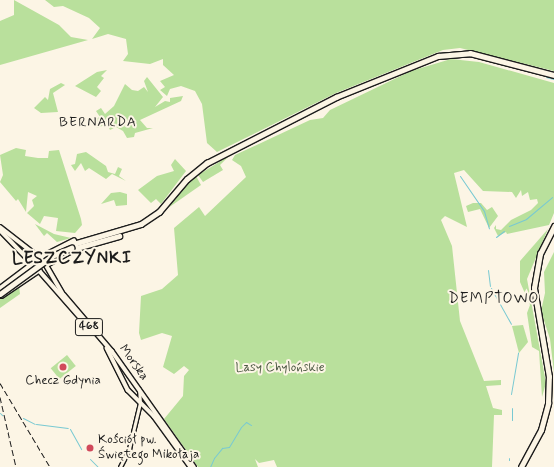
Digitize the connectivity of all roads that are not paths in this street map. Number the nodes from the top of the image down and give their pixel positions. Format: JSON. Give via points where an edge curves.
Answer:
{"nodes":[{"id":1,"x":554,"y":77,"type":"edge"},
{"id":2,"x":191,"y":177,"type":"junction"},
{"id":3,"x":554,"y":226,"type":"edge"},
{"id":4,"x":0,"y":227,"type":"edge"},
{"id":5,"x":0,"y":230,"type":"edge"},
{"id":6,"x":552,"y":231,"type":"edge"},
{"id":7,"x":114,"y":235,"type":"junction"},
{"id":8,"x":119,"y":236,"type":"junction"},
{"id":9,"x":70,"y":246,"type":"junction"},
{"id":10,"x":56,"y":248,"type":"junction"},
{"id":11,"x":60,"y":255,"type":"junction"},
{"id":12,"x":41,"y":257,"type":"junction"},
{"id":13,"x":32,"y":263,"type":"junction"},
{"id":14,"x":46,"y":264,"type":"junction"},
{"id":15,"x":38,"y":270,"type":"junction"},
{"id":16,"x":0,"y":288,"type":"edge"},
{"id":17,"x":0,"y":293,"type":"edge"},
{"id":18,"x":138,"y":388,"type":"junction"},
{"id":19,"x":140,"y":403,"type":"junction"},
{"id":20,"x":144,"y":406,"type":"junction"},
{"id":21,"x":139,"y":408,"type":"junction"},
{"id":22,"x":120,"y":467,"type":"edge"},
{"id":23,"x":191,"y":467,"type":"edge"},
{"id":24,"x":194,"y":467,"type":"edge"},
{"id":25,"x":521,"y":467,"type":"edge"},
{"id":26,"x":524,"y":467,"type":"edge"}],
"edges":[{"from":1,"to":2,"type":"highway","via":[[470,53],[438,57],[361,88],[304,115]]},
{"from":2,"to":7,"type":"highway","via":[[153,217]]},
{"from":2,"to":8,"type":"highway","via":[[156,218]]},
{"from":3,"to":6,"type":"highway"},
{"from":4,"to":12,"type":"main road","name":"Morska","number":"468"},
{"from":5,"to":13,"type":"main road","name":"Morska","number":"468"},
{"from":6,"to":25,"type":"highway","via":[[538,259],[534,291],[548,371],[548,403],[541,430]]},
{"from":6,"to":26,"type":"highway","via":[[540,262],[536,290],[551,373],[551,403],[543,432]]},
{"from":7,"to":9,"type":"highway"},
{"from":7,"to":10,"type":"highway"},
{"from":8,"to":9,"type":"highway"},
{"from":8,"to":11,"type":"highway"},
{"from":9,"to":17,"type":"highway","bridge":true},
{"from":10,"to":11,"type":"highway"},
{"from":10,"to":12,"type":"highway"},
{"from":11,"to":14,"type":"highway"},
{"from":12,"to":13,"type":"main road"},
{"from":12,"to":14,"type":"main road","name":"Morska","number":"468"},
{"from":13,"to":15,"type":"main road","name":"Morska","number":"468"},
{"from":13,"to":16,"type":"highway"},
{"from":14,"to":15,"type":"main road"},
{"from":14,"to":18,"type":"main road","name":"Morska","number":"468","via":[[64,295]]},
{"from":15,"to":17,"type":"highway","bridge":true},
{"from":15,"to":19,"type":"main road","name":"Morska","number":"468","via":[[109,350],[124,384]]},
{"from":18,"to":19,"type":"street"},
{"from":18,"to":24,"type":"main road","name":"Morska","number":"468"},
{"from":19,"to":20,"type":"main road","name":"Morska","number":"468"},
{"from":19,"to":21,"type":"street"},
{"from":20,"to":21,"type":"street"},
{"from":20,"to":23,"type":"main road","name":"Morska","number":"468"},
{"from":21,"to":22,"type":"street","via":[[128,454]]}]}
